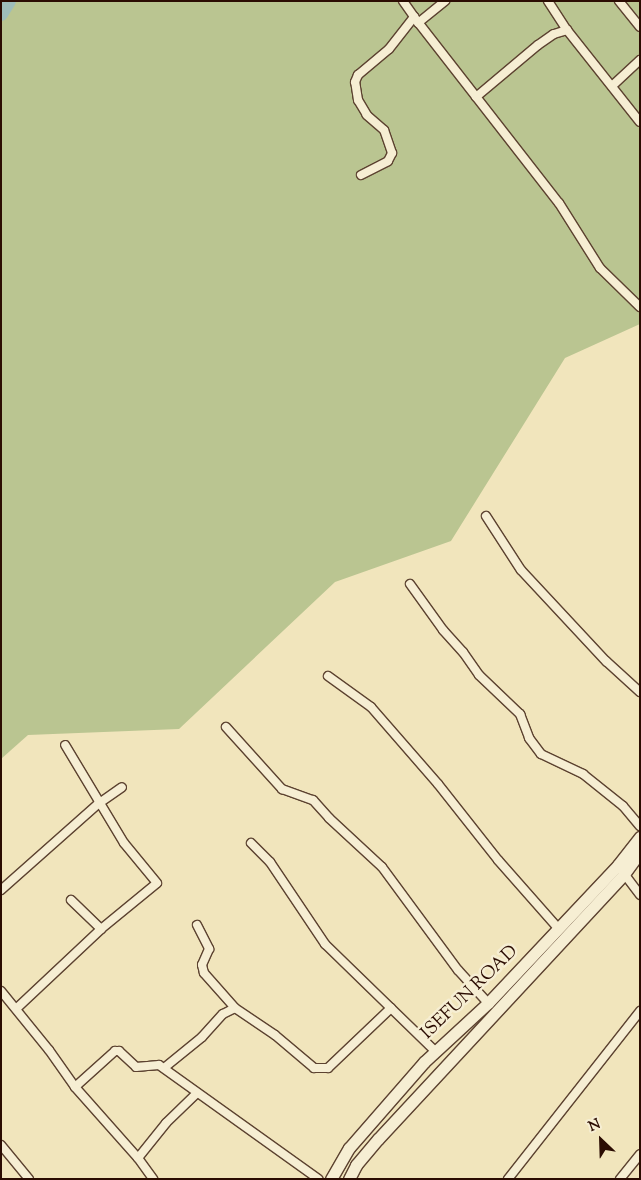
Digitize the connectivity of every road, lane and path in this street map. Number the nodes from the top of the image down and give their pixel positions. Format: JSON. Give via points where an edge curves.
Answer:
{"nodes":[{"id":1,"x":403,"y":1,"type":"edge"},
{"id":2,"x":445,"y":1,"type":"edge"},
{"id":3,"x":548,"y":1,"type":"edge"},
{"id":4,"x":619,"y":1,"type":"edge"},
{"id":5,"x":416,"y":20,"type":"junction"},
{"id":6,"x":640,"y":27,"type":"edge"},
{"id":7,"x":567,"y":30,"type":"junction"},
{"id":8,"x":640,"y":60,"type":"edge"},
{"id":9,"x":612,"y":86,"type":"junction"},
{"id":10,"x":476,"y":97,"type":"junction"},
{"id":11,"x":640,"y":122,"type":"edge"},
{"id":12,"x":361,"y":175,"type":"dead end"},
{"id":13,"x":640,"y":307,"type":"edge"},
{"id":14,"x":486,"y":516,"type":"dead end"},
{"id":15,"x":410,"y":584,"type":"dead end"},
{"id":16,"x":328,"y":676,"type":"dead end"},
{"id":17,"x":640,"y":692,"type":"edge"},
{"id":18,"x":226,"y":727,"type":"dead end"},
{"id":19,"x":65,"y":745,"type":"dead end"},
{"id":20,"x":122,"y":786,"type":"dead end"},
{"id":21,"x":98,"y":804,"type":"junction"},
{"id":22,"x":640,"y":826,"type":"edge"},
{"id":23,"x":640,"y":837,"type":"edge"},
{"id":24,"x":251,"y":843,"type":"dead end"},
{"id":25,"x":640,"y":852,"type":"edge"},
{"id":26,"x":621,"y":869,"type":"junction"},
{"id":27,"x":1,"y":890,"type":"edge"},
{"id":28,"x":640,"y":895,"type":"edge"},
{"id":29,"x":71,"y":900,"type":"dead end"},
{"id":30,"x":197,"y":925,"type":"dead end"},
{"id":31,"x":558,"y":928,"type":"junction"},
{"id":32,"x":101,"y":929,"type":"junction"},
{"id":33,"x":1,"y":991,"type":"edge"},
{"id":34,"x":488,"y":1003,"type":"junction"},
{"id":35,"x":17,"y":1008,"type":"junction"},
{"id":36,"x":235,"y":1008,"type":"junction"},
{"id":37,"x":391,"y":1008,"type":"junction"},
{"id":38,"x":640,"y":1011,"type":"edge"},
{"id":39,"x":435,"y":1051,"type":"junction"},
{"id":40,"x":164,"y":1068,"type":"junction"},
{"id":41,"x":75,"y":1087,"type":"junction"},
{"id":42,"x":197,"y":1093,"type":"junction"},
{"id":43,"x":1,"y":1145,"type":"edge"},
{"id":44,"x":640,"y":1154,"type":"edge"},
{"id":45,"x":138,"y":1158,"type":"junction"},
{"id":46,"x":29,"y":1179,"type":"edge"},
{"id":47,"x":153,"y":1179,"type":"edge"},
{"id":48,"x":318,"y":1179,"type":"edge"},
{"id":49,"x":331,"y":1179,"type":"edge"},
{"id":50,"x":349,"y":1179,"type":"edge"},
{"id":51,"x":508,"y":1179,"type":"edge"},
{"id":52,"x":620,"y":1179,"type":"edge"}],
"edges":[{"from":1,"to":5,"type":"street"},
{"from":2,"to":5,"type":"street"},
{"from":3,"to":7,"type":"street"},
{"from":4,"to":6,"type":"street"},
{"from":5,"to":10,"type":"street"},
{"from":5,"to":12,"type":"street","via":[[358,75],[355,82],[358,100],[367,115],[384,130],[392,153],[388,161]]},
{"from":7,"to":9,"type":"street"},
{"from":7,"to":10,"type":"street","via":[[538,45]]},
{"from":8,"to":9,"type":"street"},
{"from":9,"to":11,"type":"street"},
{"from":10,"to":13,"type":"street","via":[[559,203],[600,268]]},
{"from":14,"to":17,"type":"street","via":[[521,570],[606,661]]},
{"from":15,"to":22,"type":"street","via":[[479,674],[520,714],[529,738],[541,754],[583,774],[622,806]]},
{"from":16,"to":31,"type":"street","via":[[371,707]]},
{"from":18,"to":34,"type":"street","via":[[282,789],[313,800],[382,867],[458,970]]},
{"from":19,"to":21,"type":"street"},
{"from":20,"to":21,"type":"street"},
{"from":21,"to":27,"type":"street"},
{"from":21,"to":32,"type":"street","via":[[156,883]]},
{"from":23,"to":26,"type":"street","name":"ISEFUN ROAD"},
{"from":24,"to":37,"type":"street","via":[[270,862],[325,944]]},
{"from":25,"to":26,"type":"street","name":"ISEFUN ROAD"},
{"from":26,"to":28,"type":"street"},
{"from":26,"to":31,"type":"street","name":"ISEFUN ROAD"},
{"from":26,"to":50,"type":"street","name":"ISEFUN ROAD","via":[[391,1124],[356,1165]]},
{"from":29,"to":32,"type":"street"},
{"from":30,"to":36,"type":"street","via":[[209,949],[202,965],[204,973]]},
{"from":31,"to":34,"type":"street","name":"ISEFUN ROAD"},
{"from":32,"to":35,"type":"street"},
{"from":33,"to":35,"type":"street"},
{"from":34,"to":39,"type":"street","name":"ISEFUN ROAD"},
{"from":35,"to":41,"type":"street"},
{"from":36,"to":37,"type":"street","via":[[275,1035],[314,1068],[324,1070]]},
{"from":36,"to":40,"type":"street","via":[[223,1014],[202,1038]]},
{"from":37,"to":39,"type":"street"},
{"from":38,"to":51,"type":"street"},
{"from":39,"to":49,"type":"street","name":"ISEFUN ROAD","via":[[349,1148]]},
{"from":40,"to":41,"type":"street","via":[[159,1065],[136,1067],[115,1051]]},
{"from":40,"to":42,"type":"street"},
{"from":41,"to":45,"type":"street"},
{"from":42,"to":45,"type":"street","via":[[166,1123]]},
{"from":42,"to":48,"type":"street"},
{"from":43,"to":46,"type":"street"},
{"from":44,"to":52,"type":"street"},
{"from":45,"to":47,"type":"street"}]}
